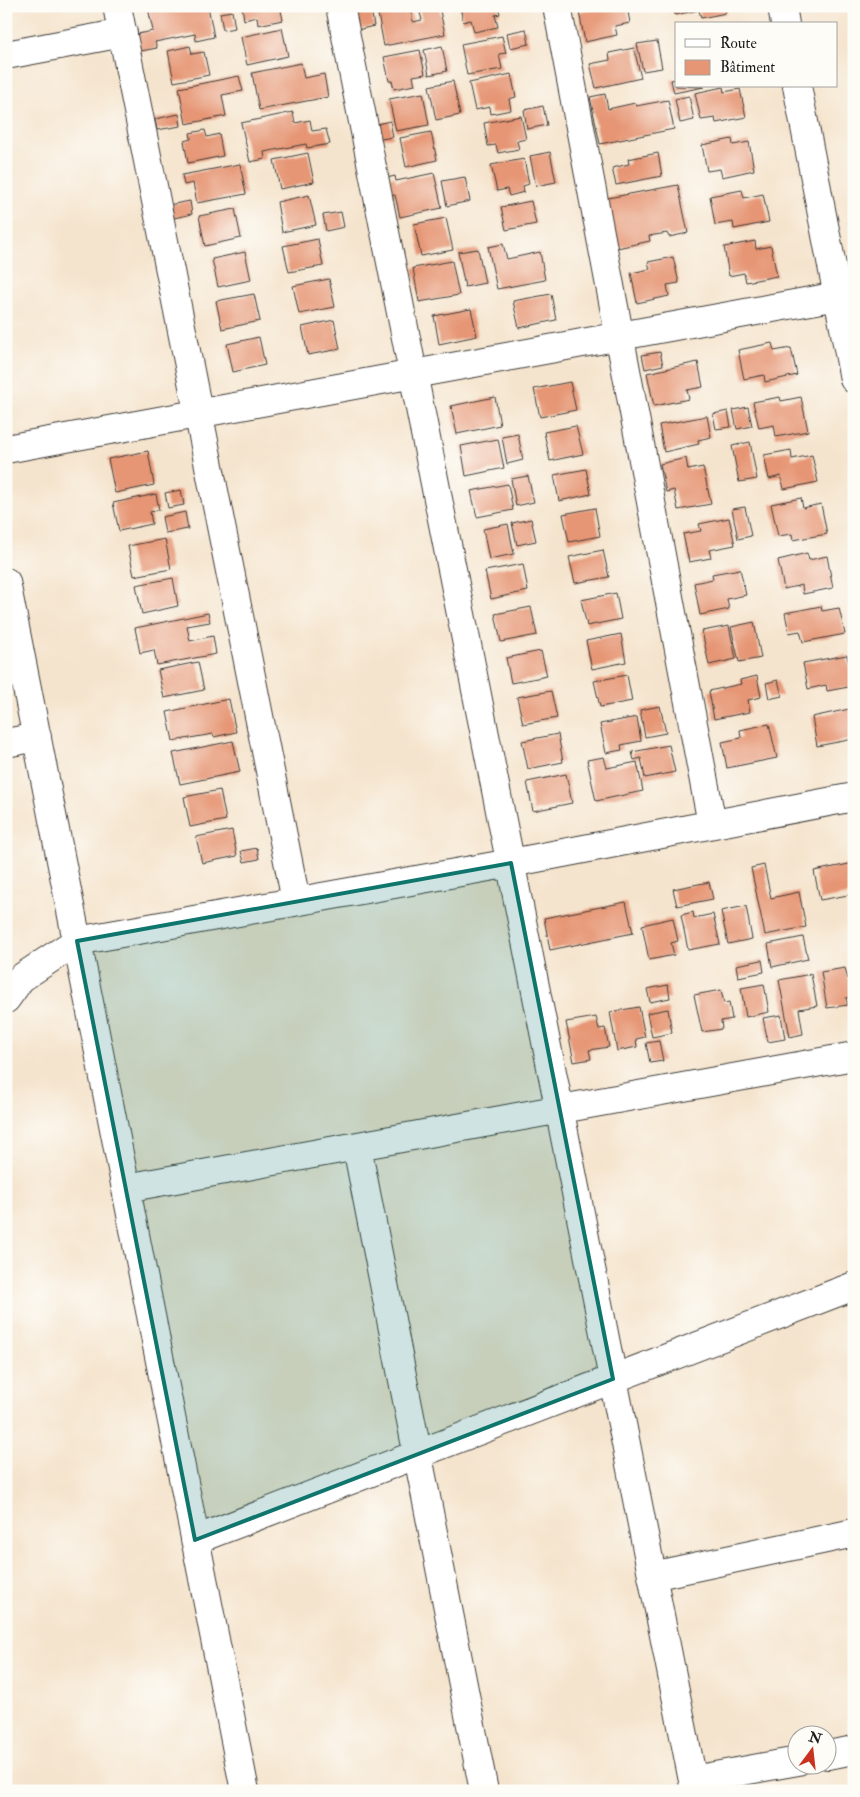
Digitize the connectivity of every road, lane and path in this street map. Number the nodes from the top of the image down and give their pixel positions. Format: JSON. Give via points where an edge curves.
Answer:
{"nodes":[{"id":1,"x":117,"y":6,"type":"edge"},
{"id":2,"x":340,"y":6,"type":"edge"},
{"id":3,"x":557,"y":6,"type":"edge"},
{"id":4,"x":782,"y":6,"type":"edge"},
{"id":5,"x":785,"y":22,"type":"edge"},
{"id":6,"x":123,"y":33,"type":"junction"},
{"id":7,"x":6,"y":55,"type":"edge"},
{"id":8,"x":797,"y":88,"type":"edge"},
{"id":9,"x":838,"y":296,"type":"junction"},
{"id":10,"x":620,"y":336,"type":"junction"},
{"id":11,"x":414,"y":374,"type":"junction"},
{"id":12,"x":854,"y":379,"type":"edge"},
{"id":13,"x":198,"y":414,"type":"junction"},
{"id":14,"x":6,"y":449,"type":"edge"},
{"id":15,"x":6,"y":582,"type":"edge"},
{"id":16,"x":37,"y":737,"type":"junction"},
{"id":17,"x":6,"y":743,"type":"edge"},
{"id":18,"x":854,"y":797,"type":"edge"},
{"id":19,"x":712,"y":824,"type":"junction"},
{"id":20,"x":510,"y":863,"type":"junction"},
{"id":21,"x":296,"y":901,"type":"junction"},
{"id":22,"x":77,"y":941,"type":"junction"},
{"id":23,"x":6,"y":999,"type":"edge"},
{"id":24,"x":854,"y":1056,"type":"edge"},
{"id":25,"x":559,"y":1108,"type":"junction"},
{"id":26,"x":357,"y":1147,"type":"junction"},
{"id":27,"x":126,"y":1188,"type":"junction"},
{"id":28,"x":854,"y":1286,"type":"edge"},
{"id":29,"x":613,"y":1379,"type":"junction"},
{"id":30,"x":418,"y":1454,"type":"junction"},
{"id":31,"x":854,"y":1533,"type":"edge"},
{"id":32,"x":195,"y":1540,"type":"junction"},
{"id":33,"x":652,"y":1576,"type":"junction"},
{"id":34,"x":854,"y":1750,"type":"edge"},
{"id":35,"x":838,"y":1753,"type":"edge"},
{"id":36,"x":788,"y":1763,"type":"edge"},
{"id":37,"x":694,"y":1786,"type":"edge"},
{"id":38,"x":245,"y":1791,"type":"edge"},
{"id":39,"x":484,"y":1791,"type":"edge"}],
"edges":[{"from":1,"to":6,"type":"street"},
{"from":2,"to":11,"type":"street"},
{"from":3,"to":10,"type":"street"},
{"from":4,"to":5,"type":"street"},
{"from":6,"to":7,"type":"street"},
{"from":6,"to":13,"type":"street"},
{"from":8,"to":9,"type":"street"},
{"from":9,"to":10,"type":"street"},
{"from":9,"to":12,"type":"street"},
{"from":10,"to":11,"type":"street"},
{"from":10,"to":19,"type":"street"},
{"from":11,"to":13,"type":"street"},
{"from":11,"to":20,"type":"street"},
{"from":13,"to":14,"type":"street"},
{"from":13,"to":21,"type":"street"},
{"from":15,"to":16,"type":"street"},
{"from":16,"to":17,"type":"street"},
{"from":16,"to":22,"type":"street"},
{"from":18,"to":19,"type":"street"},
{"from":19,"to":20,"type":"street"},
{"from":20,"to":21,"type":"street"},
{"from":20,"to":25,"type":"street"},
{"from":21,"to":22,"type":"street"},
{"from":22,"to":23,"type":"street","via":[[21,978]]},
{"from":22,"to":27,"type":"street"},
{"from":24,"to":25,"type":"street"},
{"from":25,"to":26,"type":"street"},
{"from":25,"to":29,"type":"street"},
{"from":26,"to":27,"type":"street"},
{"from":26,"to":30,"type":"street"},
{"from":27,"to":32,"type":"street"},
{"from":28,"to":29,"type":"street"},
{"from":29,"to":30,"type":"street"},
{"from":29,"to":33,"type":"street"},
{"from":30,"to":32,"type":"street"},
{"from":30,"to":39,"type":"street"},
{"from":31,"to":33,"type":"street"},
{"from":32,"to":38,"type":"street"},
{"from":33,"to":37,"type":"street"},
{"from":34,"to":35,"type":"street"},
{"from":36,"to":37,"type":"street"}]}
